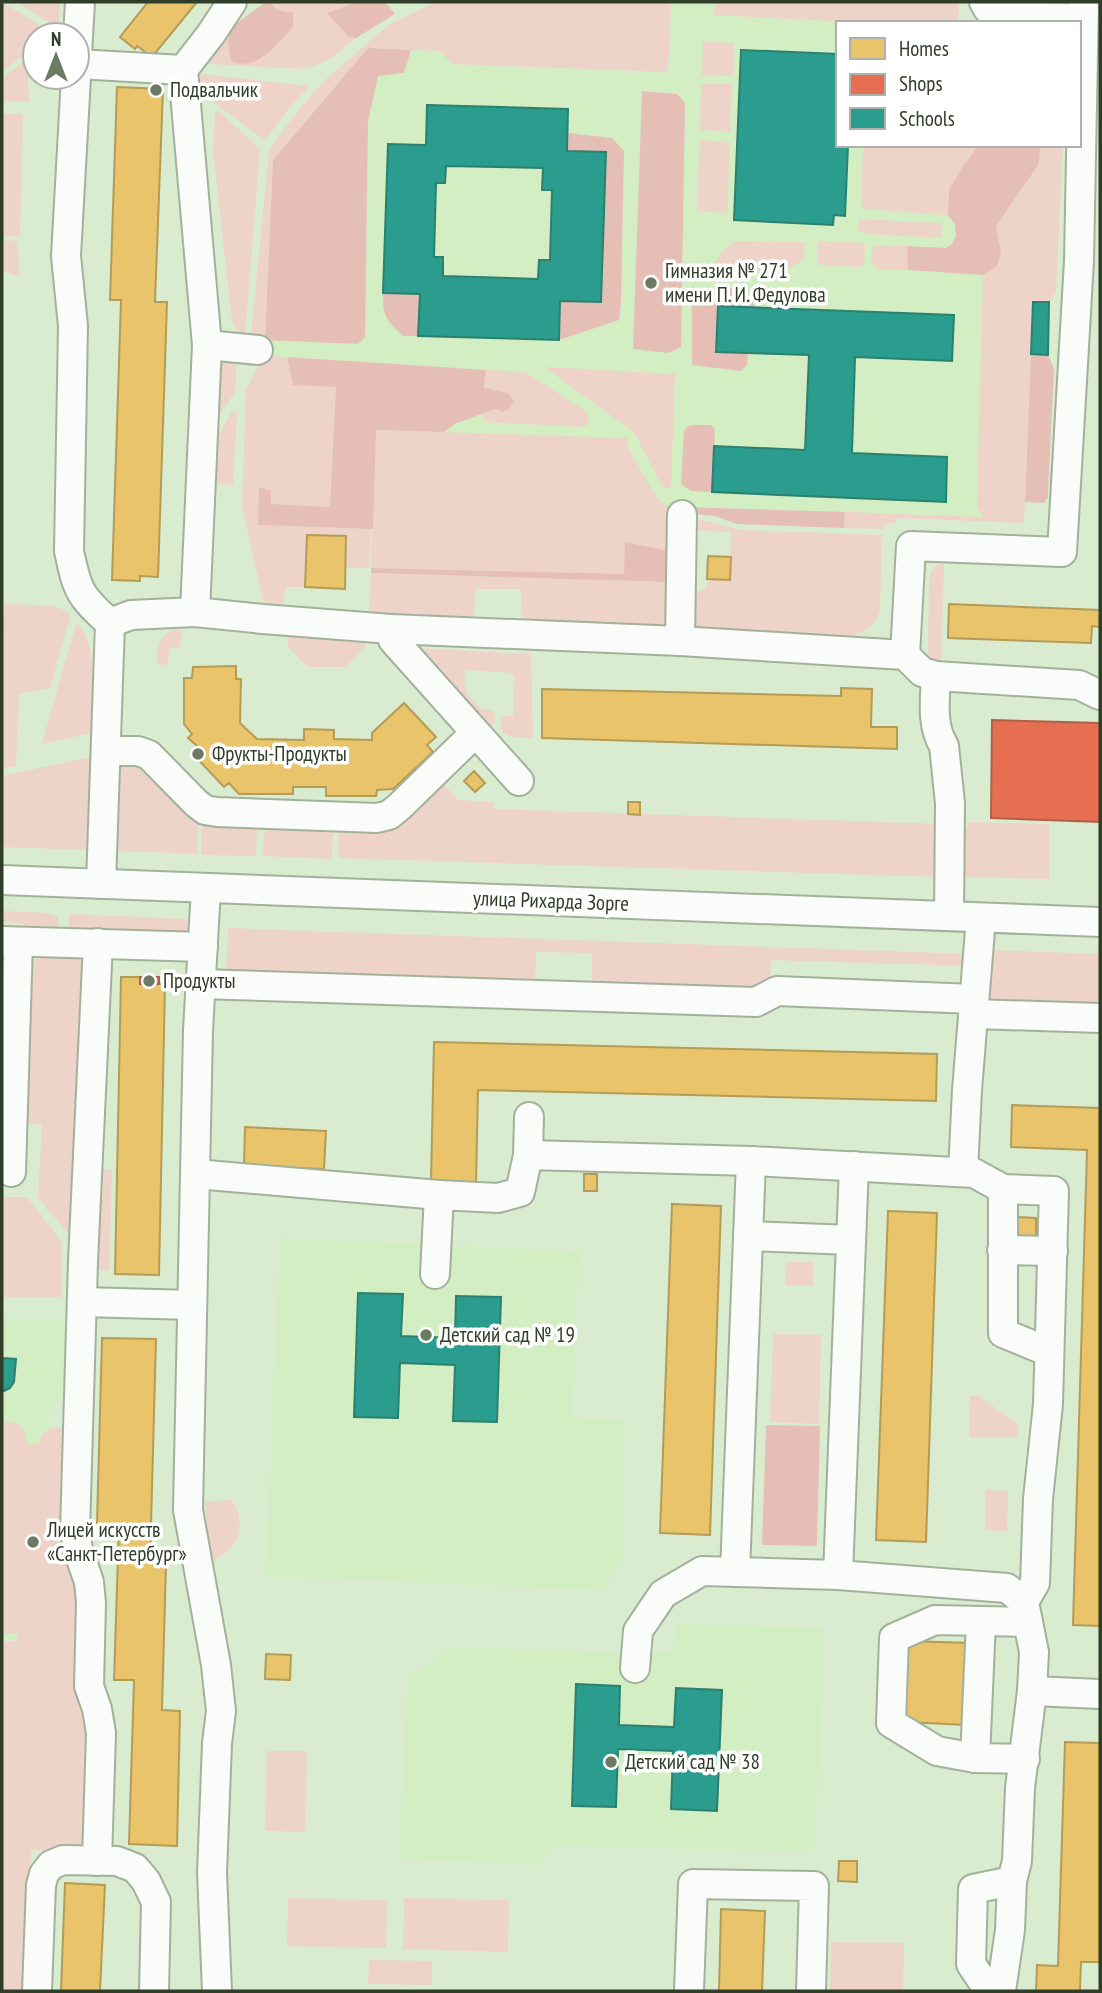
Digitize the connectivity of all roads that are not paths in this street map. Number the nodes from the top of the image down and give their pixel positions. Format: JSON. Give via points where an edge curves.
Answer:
{"nodes":[{"id":1,"x":80,"y":2,"type":"edge"},
{"id":2,"x":232,"y":2,"type":"edge"},
{"id":3,"x":984,"y":2,"type":"edge"},
{"id":4,"x":1083,"y":10,"type":"edge"},
{"id":5,"x":79,"y":21,"type":"edge"},
{"id":6,"x":91,"y":65,"type":"edge"},
{"id":7,"x":183,"y":70,"type":"junction"},
{"id":8,"x":75,"y":91,"type":"edge"},
{"id":9,"x":1090,"y":261,"type":"edge"},
{"id":10,"x":207,"y":345,"type":"junction"},
{"id":11,"x":258,"y":350,"type":"dead end"},
{"id":12,"x":682,"y":515,"type":"dead end"},
{"id":13,"x":195,"y":612,"type":"junction"},
{"id":14,"x":110,"y":623,"type":"junction"},
{"id":15,"x":391,"y":629,"type":"junction"},
{"id":16,"x":680,"y":641,"type":"junction"},
{"id":17,"x":905,"y":655,"type":"junction"},
{"id":18,"x":936,"y":676,"type":"junction"},
{"id":19,"x":1100,"y":695,"type":"edge"},
{"id":20,"x":475,"y":733,"type":"junction"},
{"id":21,"x":106,"y":751,"type":"junction"},
{"id":22,"x":519,"y":781,"type":"dead end"},
{"id":23,"x":2,"y":880,"type":"edge"},
{"id":24,"x":101,"y":884,"type":"junction"},
{"id":25,"x":206,"y":888,"type":"junction"},
{"id":26,"x":949,"y":916,"type":"junction"},
{"id":27,"x":981,"y":918,"type":"junction"},
{"id":28,"x":1100,"y":922,"type":"edge"},
{"id":29,"x":10,"y":942,"type":"edge"},
{"id":30,"x":98,"y":943,"type":"junction"},
{"id":31,"x":203,"y":947,"type":"junction"},
{"id":32,"x":200,"y":984,"type":"junction"},
{"id":33,"x":974,"y":1006,"type":"junction"},
{"id":34,"x":1100,"y":1018,"type":"edge"},
{"id":35,"x":529,"y":1117,"type":"dead end"},
{"id":36,"x":7,"y":1133,"type":"edge"},
{"id":37,"x":528,"y":1155,"type":"junction"},
{"id":38,"x":751,"y":1161,"type":"junction"},
{"id":39,"x":854,"y":1166,"type":"junction"},
{"id":40,"x":11,"y":1172,"type":"dead end"},
{"id":41,"x":963,"y":1172,"type":"junction"},
{"id":42,"x":195,"y":1174,"type":"junction"},
{"id":43,"x":1003,"y":1189,"type":"junction"},
{"id":44,"x":439,"y":1195,"type":"junction"},
{"id":45,"x":748,"y":1236,"type":"junction"},
{"id":46,"x":851,"y":1240,"type":"junction"},
{"id":47,"x":1002,"y":1250,"type":"junction"},
{"id":48,"x":1053,"y":1251,"type":"junction"},
{"id":49,"x":435,"y":1274,"type":"dead end"},
{"id":50,"x":82,"y":1302,"type":"junction"},
{"id":51,"x":192,"y":1305,"type":"junction"},
{"id":52,"x":1049,"y":1352,"type":"junction"},
{"id":53,"x":735,"y":1572,"type":"junction"},
{"id":54,"x":838,"y":1575,"type":"junction"},
{"id":55,"x":1026,"y":1612,"type":"junction"},
{"id":56,"x":981,"y":1621,"type":"junction"},
{"id":57,"x":635,"y":1668,"type":"dead end"},
{"id":58,"x":1032,"y":1691,"type":"junction"},
{"id":59,"x":1100,"y":1694,"type":"edge"},
{"id":60,"x":975,"y":1758,"type":"junction"},
{"id":61,"x":1025,"y":1759,"type":"junction"},
{"id":62,"x":97,"y":1861,"type":"junction"},
{"id":63,"x":1012,"y":1881,"type":"junction"},
{"id":64,"x":37,"y":1991,"type":"edge"},
{"id":65,"x":154,"y":1991,"type":"edge"},
{"id":66,"x":217,"y":1991,"type":"edge"},
{"id":67,"x":689,"y":1991,"type":"edge"},
{"id":68,"x":811,"y":1991,"type":"edge"},
{"id":69,"x":989,"y":1991,"type":"edge"},
{"id":70,"x":1001,"y":1991,"type":"edge"}],
"edges":[{"from":1,"to":5,"type":"street"},
{"from":2,"to":7,"type":"street"},
{"from":3,"to":4,"type":"street","via":[[1000,16]]},
{"from":4,"to":9,"type":"street"},
{"from":6,"to":7,"type":"street"},
{"from":7,"to":10,"type":"street"},
{"from":8,"to":14,"type":"street","via":[[65,256],[73,326],[69,551],[75,581],[87,603]]},
{"from":9,"to":17,"type":"street","via":[[1062,552],[911,546]]},
{"from":10,"to":11,"type":"street"},
{"from":10,"to":13,"type":"street"},
{"from":12,"to":16,"type":"street"},
{"from":13,"to":14,"type":"street","via":[[131,615]]},
{"from":13,"to":15,"type":"street"},
{"from":14,"to":21,"type":"street"},
{"from":15,"to":16,"type":"street"},
{"from":15,"to":20,"type":"street","via":[[393,640]]},
{"from":16,"to":17,"type":"street"},
{"from":17,"to":18,"type":"street","via":[[922,672]]},
{"from":18,"to":19,"type":"street","via":[[1079,685]]},
{"from":18,"to":26,"type":"street","via":[[934,715],[944,746],[950,803]]},
{"from":20,"to":21,"type":"street","via":[[399,807],[377,818],[205,810],[149,755]]},
{"from":20,"to":22,"type":"street"},
{"from":21,"to":24,"type":"street"},
{"from":23,"to":24,"type":"street","name":"улица Рихарда Зорге"},
{"from":24,"to":25,"type":"street","name":"улица Рихарда Зорге"},
{"from":25,"to":26,"type":"street","name":"улица Рихарда Зорге"},
{"from":25,"to":31,"type":"street"},
{"from":26,"to":27,"type":"street","name":"улица Рихарда Зорге"},
{"from":27,"to":28,"type":"street","name":"улица Рихарда Зорге"},
{"from":27,"to":33,"type":"street"},
{"from":29,"to":30,"type":"street"},
{"from":29,"to":36,"type":"street"},
{"from":30,"to":31,"type":"street"},
{"from":30,"to":50,"type":"street"},
{"from":31,"to":32,"type":"street"},
{"from":32,"to":33,"type":"street","via":[[756,1002],[776,991]]},
{"from":32,"to":42,"type":"street"},
{"from":33,"to":34,"type":"street"},
{"from":33,"to":41,"type":"street"},
{"from":35,"to":37,"type":"street"},
{"from":36,"to":40,"type":"street"},
{"from":37,"to":38,"type":"street"},
{"from":37,"to":44,"type":"street","via":[[520,1192],[498,1198]]},
{"from":38,"to":39,"type":"street"},
{"from":38,"to":45,"type":"street"},
{"from":39,"to":41,"type":"street"},
{"from":39,"to":46,"type":"street"},
{"from":41,"to":43,"type":"street"},
{"from":42,"to":44,"type":"street"},
{"from":42,"to":51,"type":"street"},
{"from":43,"to":47,"type":"street"},
{"from":43,"to":48,"type":"street","via":[[1054,1191]]},
{"from":44,"to":49,"type":"street"},
{"from":45,"to":46,"type":"street"},
{"from":45,"to":53,"type":"street"},
{"from":46,"to":54,"type":"street"},
{"from":47,"to":48,"type":"street"},
{"from":47,"to":52,"type":"street","via":[[1003,1333]]},
{"from":48,"to":52,"type":"street"},
{"from":50,"to":51,"type":"street"},
{"from":50,"to":62,"type":"street","via":[[75,1531],[89,1582],[89,1686],[101,1733]]},
{"from":51,"to":66,"type":"street","via":[[188,1510],[222,1712],[212,1873]]},
{"from":52,"to":55,"type":"street","via":[[1035,1583]]},
{"from":53,"to":54,"type":"street"},
{"from":53,"to":57,"type":"street","via":[[702,1571],[663,1594],[638,1631]]},
{"from":54,"to":55,"type":"street","via":[[1007,1588]]},
{"from":55,"to":56,"type":"street"},
{"from":55,"to":58,"type":"street","via":[[1034,1652]]},
{"from":56,"to":60,"type":"street"},
{"from":56,"to":60,"type":"street","via":[[934,1620],[894,1638],[891,1723],[937,1751]]},
{"from":58,"to":59,"type":"street"},
{"from":58,"to":61,"type":"street"},
{"from":60,"to":61,"type":"street"},
{"from":61,"to":63,"type":"street"},
{"from":62,"to":64,"type":"street","via":[[63,1860],[44,1874]]},
{"from":62,"to":65,"type":"street","via":[[117,1861],[135,1868],[156,1902]]},
{"from":63,"to":69,"type":"street","via":[[973,1889],[971,1964]]},
{"from":63,"to":70,"type":"street"},
{"from":67,"to":68,"type":"street","via":[[693,1884],[814,1886]]}]}
